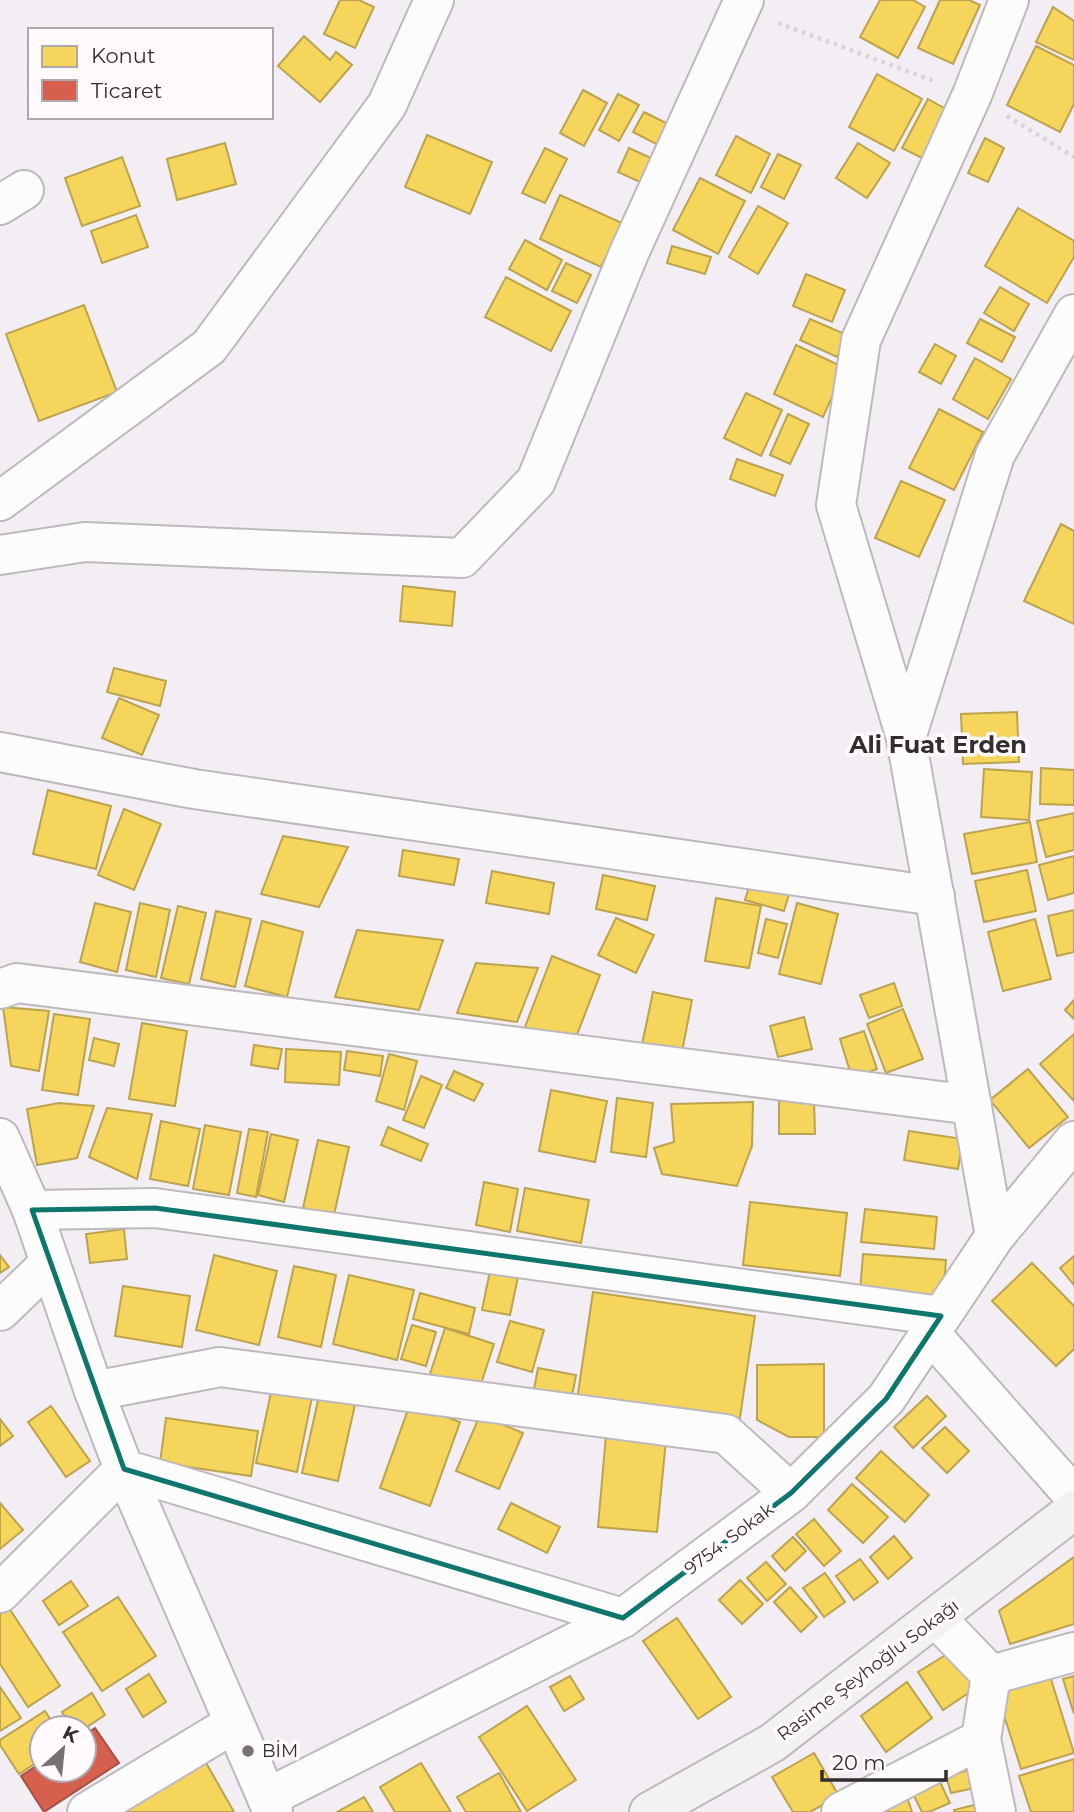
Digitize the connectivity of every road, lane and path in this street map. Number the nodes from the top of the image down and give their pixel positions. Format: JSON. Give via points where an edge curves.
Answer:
{"nodes":[{"id":1,"x":434,"y":0,"type":"edge"},
{"id":2,"x":1009,"y":0,"type":"edge"},
{"id":3,"x":742,"y":4,"type":"edge"},
{"id":4,"x":972,"y":95,"type":"junction"},
{"id":5,"x":1074,"y":157,"type":"edge"},
{"id":6,"x":1074,"y":314,"type":"edge"},
{"id":7,"x":0,"y":500,"type":"edge"},
{"id":8,"x":0,"y":555,"type":"edge"},
{"id":9,"x":906,"y":738,"type":"junction"},
{"id":10,"x":0,"y":752,"type":"edge"},
{"id":11,"x":935,"y":896,"type":"junction"},
{"id":12,"x":0,"y":989,"type":"edge"},
{"id":13,"x":972,"y":1104,"type":"junction"},
{"id":14,"x":0,"y":1138,"type":"edge"},
{"id":15,"x":1074,"y":1141,"type":"edge"},
{"id":16,"x":32,"y":1210,"type":"junction"},
{"id":17,"x":995,"y":1236,"type":"junction"},
{"id":18,"x":50,"y":1263,"type":"junction"},
{"id":19,"x":0,"y":1311,"type":"edge"},
{"id":20,"x":936,"y":1325,"type":"junction"},
{"id":21,"x":94,"y":1391,"type":"junction"},
{"id":22,"x":124,"y":1469,"type":"junction"},
{"id":23,"x":791,"y":1493,"type":"junction"},
{"id":24,"x":1074,"y":1496,"type":"edge"},
{"id":25,"x":1074,"y":1510,"type":"edge"},
{"id":26,"x":0,"y":1593,"type":"edge"},
{"id":27,"x":623,"y":1618,"type":"junction"},
{"id":28,"x":936,"y":1618,"type":"junction"},
{"id":29,"x":1074,"y":1652,"type":"edge"},
{"id":30,"x":991,"y":1675,"type":"junction"},
{"id":31,"x":233,"y":1724,"type":"junction"},
{"id":32,"x":981,"y":1739,"type":"junction"},
{"id":33,"x":270,"y":1805,"type":"edge"},
{"id":34,"x":87,"y":1812,"type":"edge"},
{"id":35,"x":649,"y":1812,"type":"edge"},
{"id":36,"x":841,"y":1812,"type":"edge"},
{"id":37,"x":996,"y":1812,"type":"edge"}],
"edges":[{"from":1,"to":7,"type":"street","via":[[387,105],[209,347]]},
{"from":2,"to":4,"type":"street"},
{"from":3,"to":4,"type":"path"},
{"from":3,"to":8,"type":"street","via":[[629,253],[536,481],[462,558],[85,542]]},
{"from":4,"to":5,"type":"path"},
{"from":4,"to":9,"type":"street","via":[[861,340],[836,505]]},
{"from":6,"to":9,"type":"street","via":[[995,454]]},
{"from":9,"to":11,"type":"street"},
{"from":10,"to":11,"type":"street","via":[[194,789]]},
{"from":11,"to":13,"type":"street"},
{"from":12,"to":13,"type":"street","via":[[17,983]]},
{"from":13,"to":17,"type":"street"},
{"from":14,"to":16,"type":"street"},
{"from":15,"to":17,"type":"street","name":"9754. Sokak"},
{"from":16,"to":18,"type":"street"},
{"from":16,"to":20,"type":"street","via":[[155,1208]]},
{"from":17,"to":20,"type":"street","name":"9754. Sokak"},
{"from":18,"to":19,"type":"street"},
{"from":18,"to":21,"type":"street"},
{"from":20,"to":23,"type":"street","name":"9754. Sokak","via":[[886,1399]]},
{"from":20,"to":24,"type":"street"},
{"from":21,"to":22,"type":"street"},
{"from":21,"to":23,"type":"street","via":[[220,1367],[726,1434]]},
{"from":22,"to":26,"type":"street"},
{"from":22,"to":27,"type":"street"},
{"from":22,"to":31,"type":"street"},
{"from":23,"to":27,"type":"street","name":"9754. Sokak"},
{"from":25,"to":28,"type":"main road","name":"Rasime Şeyhoğlu Sokağı"},
{"from":27,"to":33,"type":"street","name":"9754. Sokak"},
{"from":28,"to":30,"type":"street"},
{"from":28,"to":35,"type":"main road","name":"Rasime Şeyhoğlu Sokağı","via":[[772,1744]]},
{"from":29,"to":30,"type":"street"},
{"from":30,"to":32,"type":"street"},
{"from":31,"to":33,"type":"street"},
{"from":31,"to":34,"type":"street"},
{"from":32,"to":36,"type":"street"},
{"from":32,"to":37,"type":"street"}]}
